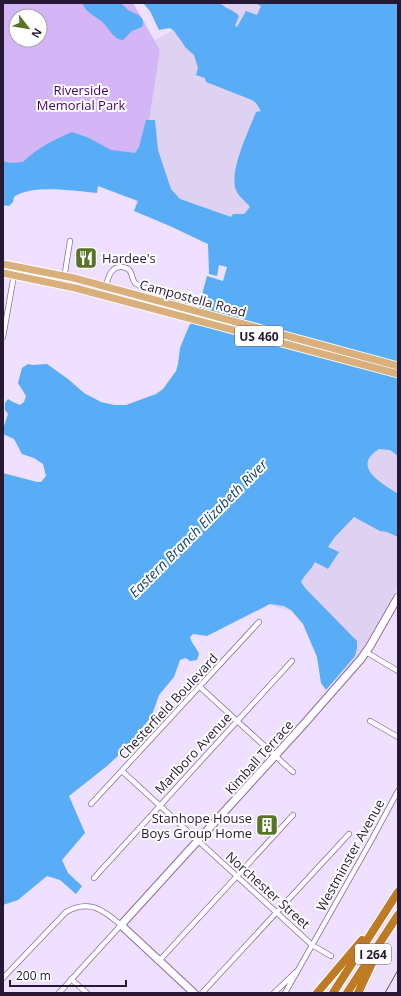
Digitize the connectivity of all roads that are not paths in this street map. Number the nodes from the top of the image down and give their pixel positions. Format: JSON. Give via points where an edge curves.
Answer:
{"nodes":[{"id":1,"x":70,"y":241,"type":"dead end"},
{"id":2,"x":3,"y":264,"type":"edge"},
{"id":3,"x":3,"y":274,"type":"edge"},
{"id":4,"x":14,"y":275,"type":"junction"},
{"id":5,"x":64,"y":276,"type":"junction"},
{"id":6,"x":63,"y":285,"type":"junction"},
{"id":7,"x":106,"y":286,"type":"junction"},
{"id":8,"x":183,"y":304,"type":"dead end"},
{"id":9,"x":3,"y":336,"type":"edge"},
{"id":10,"x":398,"y":366,"type":"edge"},
{"id":11,"x":398,"y":374,"type":"edge"},
{"id":12,"x":397,"y":602,"type":"edge"},
{"id":13,"x":259,"y":622,"type":"dead end"},
{"id":14,"x":366,"y":652,"type":"junction"},
{"id":15,"x":292,"y":661,"type":"dead end"},
{"id":16,"x":398,"y":671,"type":"edge"},
{"id":17,"x":200,"y":687,"type":"junction"},
{"id":18,"x":238,"y":721,"type":"junction"},
{"id":19,"x":370,"y":721,"type":"dead end"},
{"id":20,"x":398,"y":737,"type":"edge"},
{"id":21,"x":276,"y":756,"type":"junction"},
{"id":22,"x":122,"y":771,"type":"junction"},
{"id":23,"x":293,"y":772,"type":"dead end"},
{"id":24,"x":398,"y":790,"type":"edge"},
{"id":25,"x":91,"y":804,"type":"dead end"},
{"id":26,"x":160,"y":805,"type":"junction"},
{"id":27,"x":293,"y":815,"type":"dead end"},
{"id":28,"x":349,"y":834,"type":"dead end"},
{"id":29,"x":198,"y":840,"type":"junction"},
{"id":30,"x":237,"y":876,"type":"junction"},
{"id":31,"x":94,"y":878,"type":"dead end"},
{"id":32,"x":398,"y":892,"type":"edge"},
{"id":33,"x":276,"y":912,"type":"junction"},
{"id":34,"x":398,"y":915,"type":"edge"},
{"id":35,"x":380,"y":920,"type":"junction"},
{"id":36,"x":121,"y":925,"type":"junction"},
{"id":37,"x":389,"y":928,"type":"junction"},
{"id":38,"x":312,"y":945,"type":"junction"},
{"id":39,"x":331,"y":956,"type":"dead end"},
{"id":40,"x":159,"y":961,"type":"junction"},
{"id":41,"x":298,"y":970,"type":"junction"},
{"id":42,"x":3,"y":978,"type":"edge"},
{"id":43,"x":72,"y":979,"type":"junction"},
{"id":44,"x":58,"y":993,"type":"edge"},
{"id":45,"x":88,"y":993,"type":"edge"},
{"id":46,"x":194,"y":993,"type":"edge"},
{"id":47,"x":202,"y":993,"type":"edge"},
{"id":48,"x":274,"y":993,"type":"edge"},
{"id":49,"x":285,"y":993,"type":"edge"},
{"id":50,"x":317,"y":993,"type":"edge"},
{"id":51,"x":333,"y":993,"type":"edge"},
{"id":52,"x":347,"y":993,"type":"edge"},
{"id":53,"x":358,"y":993,"type":"edge"}],
"edges":[{"from":1,"to":5,"type":"street"},
{"from":2,"to":5,"type":"main road","name":"Campostella Road","number":"US 460"},
{"from":3,"to":4,"type":"main road","name":"Campostella Road","number":"US 460"},
{"from":4,"to":6,"type":"main road","name":"Campostella Road","number":"US 460"},
{"from":4,"to":9,"type":"street"},
{"from":5,"to":6,"type":"street"},
{"from":5,"to":7,"type":"main road","name":"Campostella Road","number":"US 460"},
{"from":6,"to":11,"type":"main road","name":"Campostella Road","number":"US 460"},
{"from":7,"to":8,"type":"street","via":[[114,269],[125,267],[130,270],[135,283],[180,299]]},
{"from":7,"to":10,"type":"main road","name":"Campostella Road","number":"US 460"},
{"from":12,"to":14,"type":"street","name":"Kimball Terrace"},
{"from":13,"to":17,"type":"street","name":"Chesterfield Boulevard"},
{"from":14,"to":16,"type":"street"},
{"from":14,"to":21,"type":"street","name":"Kimball Terrace"},
{"from":15,"to":18,"type":"street","name":"Marlboro Avenue"},
{"from":17,"to":18,"type":"street"},
{"from":17,"to":22,"type":"street","name":"Chesterfield Boulevard"},
{"from":18,"to":21,"type":"street"},
{"from":18,"to":26,"type":"street","name":"Marlboro Avenue"},
{"from":19,"to":20,"type":"street"},
{"from":21,"to":23,"type":"street"},
{"from":21,"to":29,"type":"street","name":"Kimball Terrace"},
{"from":22,"to":25,"type":"street","name":"Chesterfield Boulevard"},
{"from":22,"to":26,"type":"street","name":"Norchester Street"},
{"from":24,"to":38,"type":"street","name":"Westminster Avenue"},
{"from":26,"to":29,"type":"street","name":"Norchester Street"},
{"from":26,"to":31,"type":"street","name":"Marlboro Avenue"},
{"from":27,"to":30,"type":"street"},
{"from":28,"to":33,"type":"street"},
{"from":29,"to":30,"type":"street","name":"Norchester Street"},
{"from":29,"to":36,"type":"street","name":"Kimball Terrace"},
{"from":30,"to":33,"type":"street","name":"Norchester Street"},
{"from":30,"to":40,"type":"street"},
{"from":32,"to":35,"type":"highway","number":"I 264"},
{"from":33,"to":38,"type":"street","name":"Norchester Street"},
{"from":33,"to":47,"type":"street"},
{"from":34,"to":37,"type":"highway","number":"I 264"},
{"from":35,"to":50,"type":"highway"},
{"from":35,"to":51,"type":"highway","number":"I 264"},
{"from":36,"to":40,"type":"street"},
{"from":36,"to":42,"type":"street","via":[[96,907],[83,905],[74,908],[66,912]]},
{"from":36,"to":43,"type":"street","name":"Kimball Terrace"},
{"from":37,"to":52,"type":"highway","number":"I 264"},
{"from":37,"to":53,"type":"highway"},
{"from":38,"to":39,"type":"street","name":"Norchester Street"},
{"from":38,"to":41,"type":"street","name":"Westminster Avenue"},
{"from":40,"to":46,"type":"street"},
{"from":41,"to":48,"type":"street"},
{"from":41,"to":49,"type":"street","name":"Westminster Avenue"},
{"from":43,"to":44,"type":"street","name":"Kimball Terrace"},
{"from":43,"to":45,"type":"street"}]}
